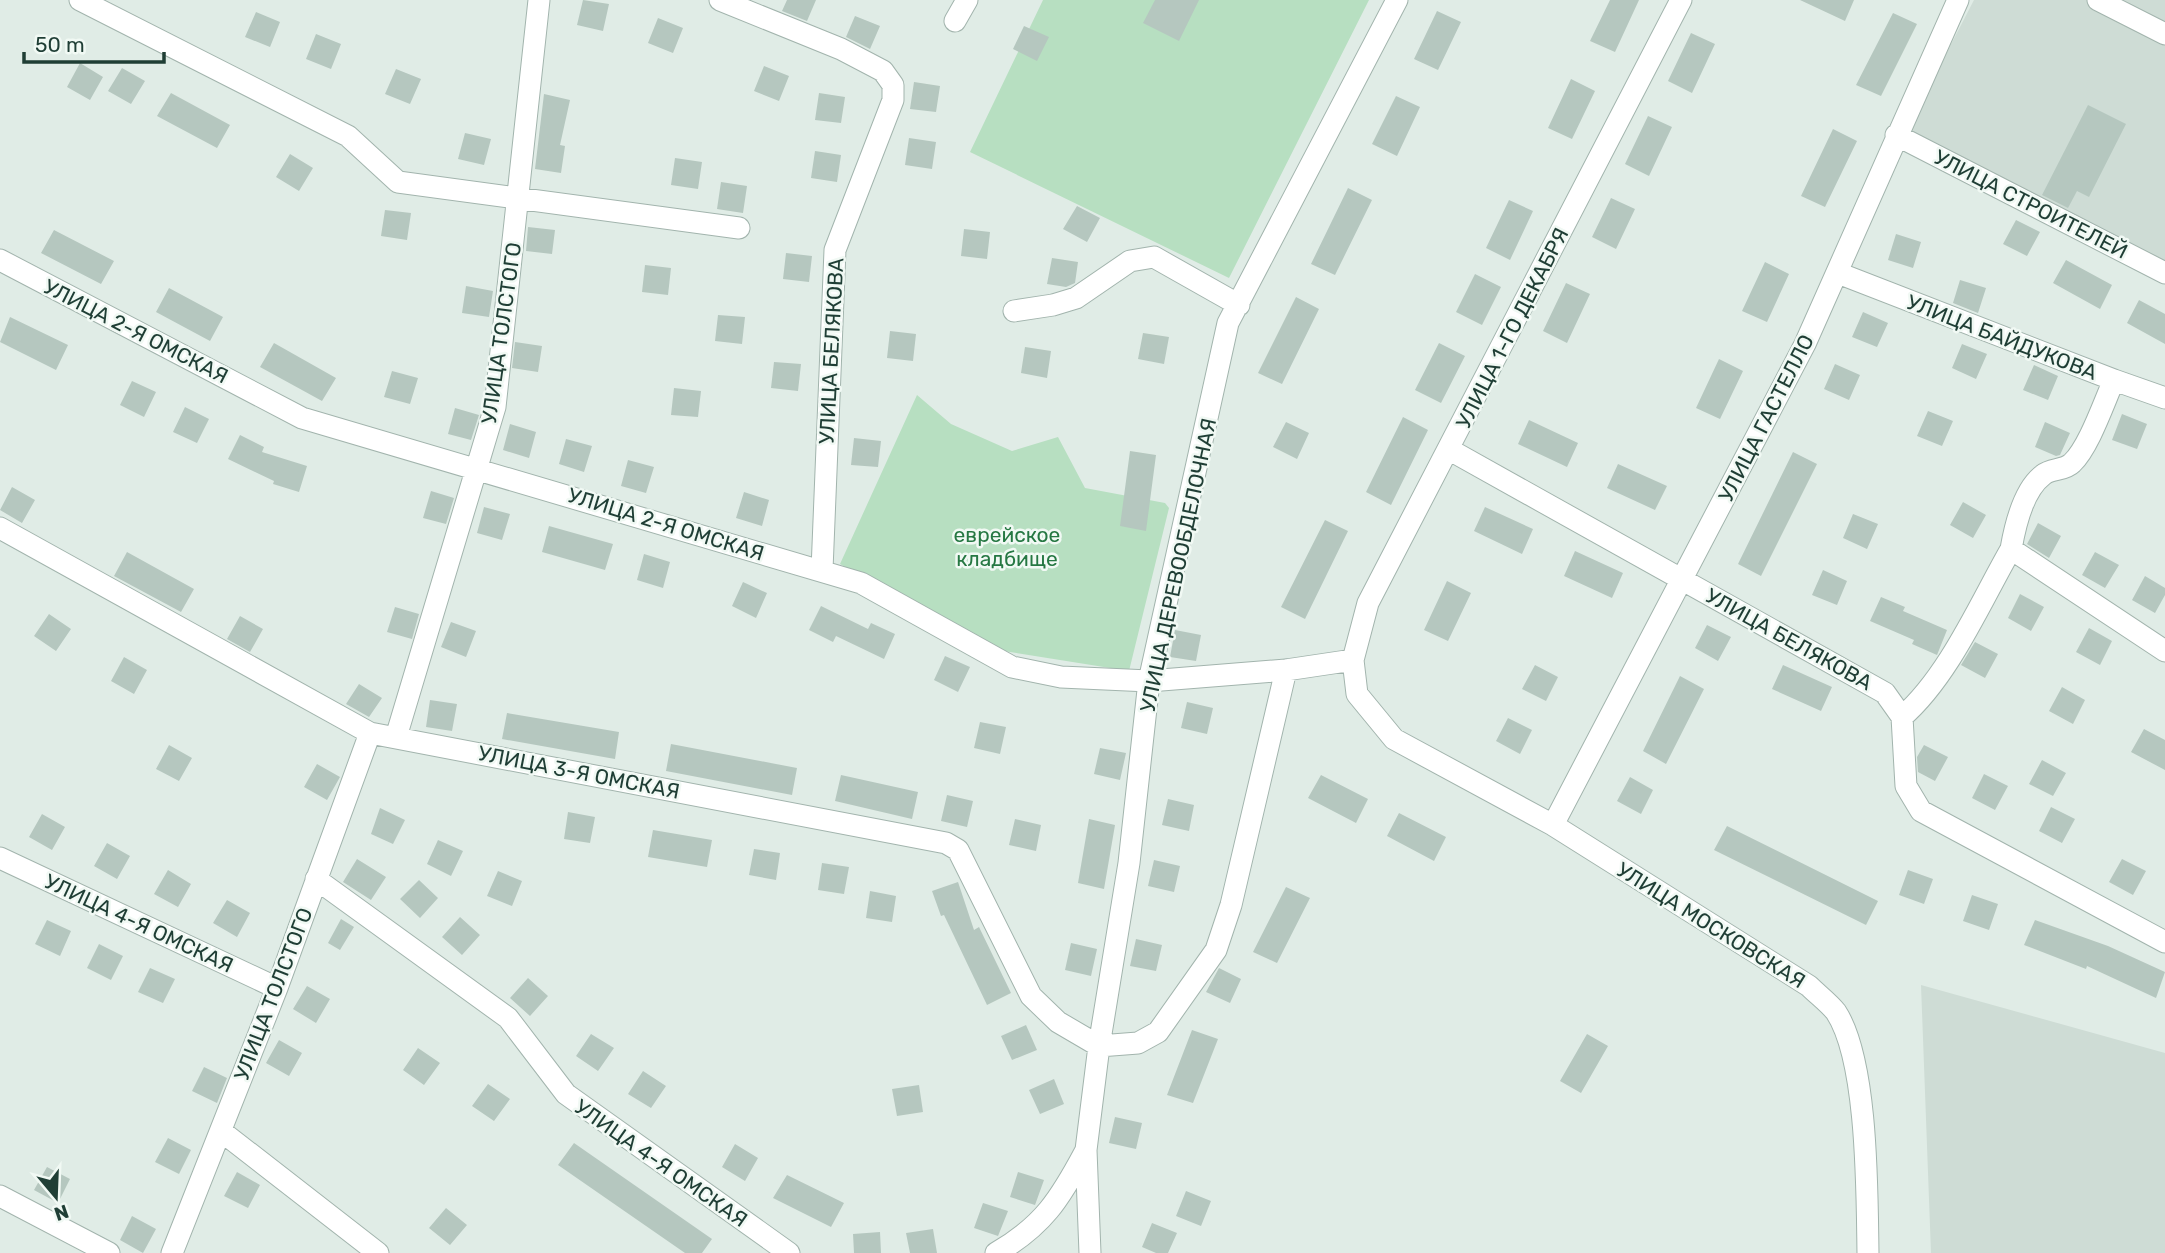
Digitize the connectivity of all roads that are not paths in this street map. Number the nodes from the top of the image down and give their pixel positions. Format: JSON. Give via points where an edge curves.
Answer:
{"nodes":[{"id":1,"x":80,"y":0,"type":"edge"},
{"id":2,"x":539,"y":0,"type":"edge"},
{"id":3,"x":720,"y":0,"type":"edge"},
{"id":4,"x":967,"y":0,"type":"edge"},
{"id":5,"x":1397,"y":0,"type":"edge"},
{"id":6,"x":1681,"y":0,"type":"edge"},
{"id":7,"x":1958,"y":0,"type":"edge"},
{"id":8,"x":2098,"y":0,"type":"edge"},
{"id":9,"x":955,"y":21,"type":"dead end"},
{"id":10,"x":2165,"y":34,"type":"edge"},
{"id":11,"x":1896,"y":135,"type":"junction"},
{"id":12,"x":520,"y":197,"type":"junction"},
{"id":13,"x":739,"y":228,"type":"dead end"},
{"id":14,"x":0,"y":260,"type":"edge"},
{"id":15,"x":1838,"y":273,"type":"junction"},
{"id":16,"x":2165,"y":273,"type":"edge"},
{"id":17,"x":1239,"y":305,"type":"junction"},
{"id":18,"x":1014,"y":311,"type":"dead end"},
{"id":19,"x":2114,"y":380,"type":"junction"},
{"id":20,"x":2165,"y":398,"type":"edge"},
{"id":21,"x":1450,"y":450,"type":"junction"},
{"id":22,"x":477,"y":468,"type":"junction"},
{"id":23,"x":0,"y":528,"type":"edge"},
{"id":24,"x":2011,"y":549,"type":"junction"},
{"id":25,"x":822,"y":570,"type":"junction"},
{"id":26,"x":1683,"y":579,"type":"junction"},
{"id":27,"x":2165,"y":650,"type":"edge"},
{"id":28,"x":1353,"y":660,"type":"junction"},
{"id":29,"x":1286,"y":670,"type":"junction"},
{"id":30,"x":1149,"y":681,"type":"junction"},
{"id":31,"x":1902,"y":717,"type":"junction"},
{"id":32,"x":370,"y":733,"type":"junction"},
{"id":33,"x":396,"y":737,"type":"junction"},
{"id":34,"x":1553,"y":825,"type":"junction"},
{"id":35,"x":0,"y":858,"type":"edge"},
{"id":36,"x":316,"y":879,"type":"junction"},
{"id":37,"x":2165,"y":942,"type":"edge"},
{"id":38,"x":277,"y":988,"type":"junction"},
{"id":39,"x":1099,"y":1046,"type":"junction"},
{"id":40,"x":221,"y":1131,"type":"junction"},
{"id":41,"x":1086,"y":1150,"type":"junction"},
{"id":42,"x":0,"y":1196,"type":"edge"},
{"id":43,"x":109,"y":1253,"type":"edge"},
{"id":44,"x":172,"y":1253,"type":"edge"},
{"id":45,"x":378,"y":1253,"type":"edge"},
{"id":46,"x":789,"y":1253,"type":"edge"},
{"id":47,"x":996,"y":1253,"type":"edge"},
{"id":48,"x":1090,"y":1253,"type":"edge"},
{"id":49,"x":1868,"y":1253,"type":"edge"}],
"edges":[{"from":1,"to":12,"type":"street","via":[[348,136],[398,182]]},
{"from":2,"to":12,"type":"street","name":"УЛИЦА ТОЛСТОГО"},
{"from":3,"to":25,"type":"street","name":"УЛИЦА БЕЛЯКОВА","via":[[841,49],[883,71],[892,85],[893,100],[835,250]]},
{"from":4,"to":9,"type":"street"},
{"from":5,"to":17,"type":"street","name":"УЛИЦА ДЕРЕВООБДЕЛОЧНАЯ"},
{"from":6,"to":21,"type":"street","name":"УЛИЦА 1-ГО ДЕКАБРЯ"},
{"from":7,"to":11,"type":"street","name":"УЛИЦА ГАСТЕЛЛО"},
{"from":8,"to":10,"type":"street"},
{"from":11,"to":15,"type":"street","name":"УЛИЦА ГАСТЕЛЛО"},
{"from":11,"to":16,"type":"street","name":"УЛИЦА СТРОИТЕЛЕЙ"},
{"from":12,"to":13,"type":"street"},
{"from":12,"to":22,"type":"street","name":"УЛИЦА ТОЛСТОГО","via":[[495,407]]},
{"from":14,"to":22,"type":"street","name":"УЛИЦА 2-Я ОМСКАЯ","via":[[302,418]]},
{"from":15,"to":19,"type":"street","name":"УЛИЦА БАЙДУКОВА"},
{"from":15,"to":26,"type":"street","name":"УЛИЦА ГАСТЕЛЛО"},
{"from":17,"to":18,"type":"street","via":[[1154,257],[1130,261],[1076,298]]},
{"from":17,"to":30,"type":"street","name":"УЛИЦА ДЕРЕВООБДЕЛОЧНАЯ","via":[[1228,323]]},
{"from":19,"to":20,"type":"street"},
{"from":19,"to":24,"type":"street","name":"УЛИЦА БАЙДУКОВА","via":[[2078,456],[2071,465],[2044,472],[2031,488]]},
{"from":21,"to":26,"type":"street","name":"УЛИЦА БЕЛЯКОВА"},
{"from":21,"to":28,"type":"street","name":"УЛИЦА 1-ГО ДЕКАБРЯ","via":[[1368,603]]},
{"from":22,"to":25,"type":"street","name":"УЛИЦА 2-Я ОМСКАЯ"},
{"from":22,"to":33,"type":"street","name":"УЛИЦА ТОЛСТОГО"},
{"from":23,"to":32,"type":"street","name":"УЛИЦА 3-Я ОМСКАЯ"},
{"from":24,"to":27,"type":"street"},
{"from":24,"to":31,"type":"street","name":"УЛИЦА БАЙДУКОВА","via":[[1928,690]]},
{"from":25,"to":30,"type":"street","name":"УЛИЦА 2-Я ОМСКАЯ","via":[[861,583],[1012,667],[1061,677]]},
{"from":26,"to":31,"type":"street","name":"УЛИЦА БЕЛЯКОВА","via":[[1885,693]]},
{"from":26,"to":34,"type":"street","name":"УЛИЦА ГАСТЕЛЛО"},
{"from":28,"to":29,"type":"street","name":"УЛИЦА 2-Я ОМСКАЯ"},
{"from":28,"to":34,"type":"street","name":"УЛИЦА МОСКОВСКАЯ","via":[[1357,694],[1394,738]]},
{"from":29,"to":30,"type":"street","name":"УЛИЦА 2-Я ОМСКАЯ"},
{"from":29,"to":39,"type":"street","via":[[1231,905],[1216,950],[1158,1032],[1138,1043]]},
{"from":30,"to":39,"type":"street","name":"УЛИЦА ДЕРЕВООБДЕЛОЧНАЯ","via":[[1129,863]]},
{"from":31,"to":37,"type":"street","via":[[1906,786],[1921,811]]},
{"from":32,"to":33,"type":"street","name":"УЛИЦА 3-Я ОМСКАЯ"},
{"from":32,"to":36,"type":"street","name":"УЛИЦА ТОЛСТОГО"},
{"from":33,"to":39,"type":"street","name":"УЛИЦА 3-Я ОМСКАЯ","via":[[946,843],[957,850],[1031,996],[1058,1022]]},
{"from":34,"to":49,"type":"street","name":"УЛИЦА МОСКОВСКАЯ","via":[[1809,986],[1836,1012],[1854,1052],[1867,1178]]},
{"from":35,"to":38,"type":"street","name":"УЛИЦА 4-Я ОМСКАЯ"},
{"from":36,"to":38,"type":"street","name":"УЛИЦА ТОЛСТОГО"},
{"from":36,"to":46,"type":"street","name":"УЛИЦА 4-Я ОМСКАЯ","via":[[508,1018],[566,1094]]},
{"from":38,"to":40,"type":"street","name":"УЛИЦА ТОЛСТОГО"},
{"from":39,"to":41,"type":"street","name":"УЛИЦА ДЕРЕВООБДЕЛОЧНАЯ"},
{"from":40,"to":44,"type":"street","name":"УЛИЦА ТОЛСТОГО"},
{"from":40,"to":45,"type":"street"},
{"from":41,"to":47,"type":"street","via":[[1044,1219]]},
{"from":41,"to":48,"type":"street","name":"УЛИЦА ДЕРЕВООБДЕЛОЧНАЯ"},
{"from":42,"to":43,"type":"street"}]}
